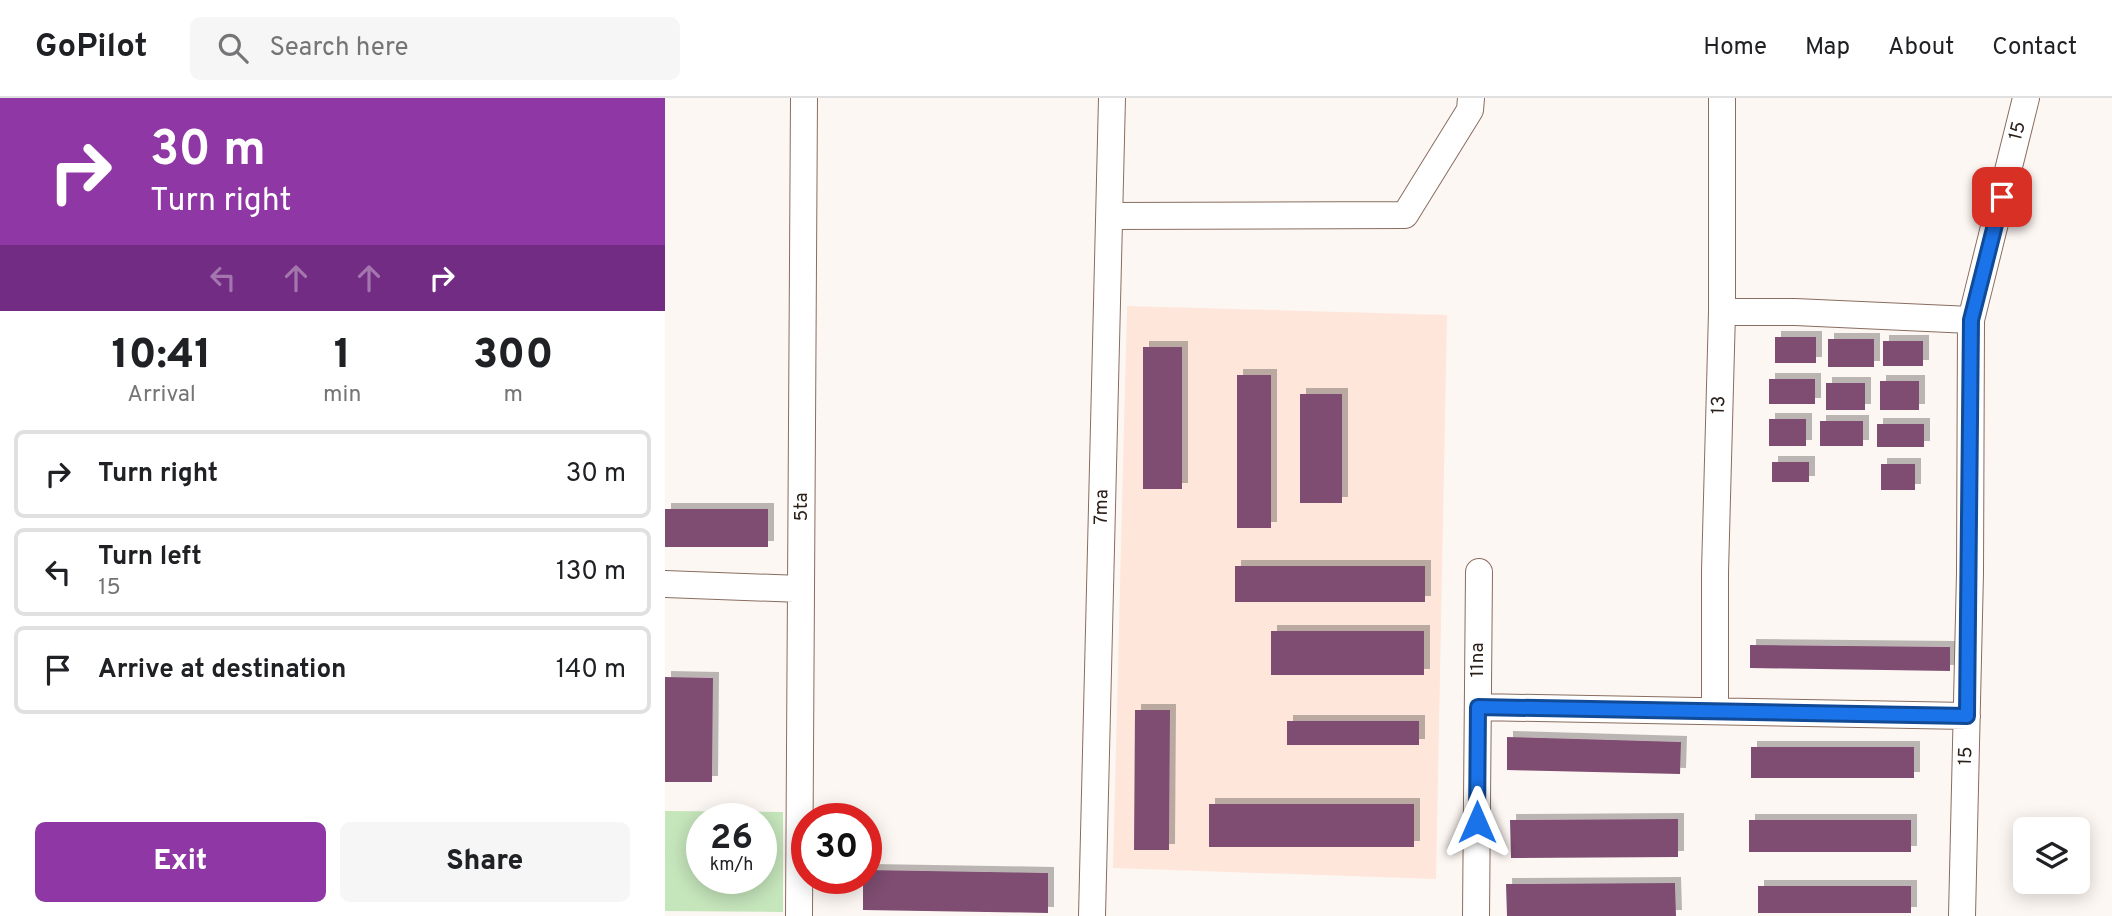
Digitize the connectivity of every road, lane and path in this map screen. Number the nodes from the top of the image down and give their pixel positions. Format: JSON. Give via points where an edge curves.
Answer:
{"nodes":[{"id":1,"x":804,"y":98,"type":"edge"},
{"id":2,"x":1112,"y":98,"type":"edge"},
{"id":3,"x":1471,"y":98,"type":"edge"},
{"id":4,"x":1722,"y":98,"type":"edge"},
{"id":5,"x":2026,"y":98,"type":"edge"},
{"id":6,"x":1110,"y":216,"type":"junction"},
{"id":7,"x":1722,"y":312,"type":"junction"},
{"id":8,"x":1971,"y":320,"type":"junction"},
{"id":9,"x":1479,"y":572,"type":"dead end"},
{"id":10,"x":665,"y":584,"type":"edge"},
{"id":11,"x":801,"y":589,"type":"junction"},
{"id":12,"x":1478,"y":707,"type":"junction"},
{"id":13,"x":1715,"y":711,"type":"junction"},
{"id":14,"x":1967,"y":716,"type":"junction"},
{"id":15,"x":799,"y":916,"type":"edge"},
{"id":16,"x":1092,"y":916,"type":"edge"},
{"id":17,"x":1476,"y":916,"type":"edge"},
{"id":18,"x":1962,"y":916,"type":"edge"}],
"edges":[{"from":1,"to":11,"type":"street","name":"5ta"},
{"from":2,"to":6,"type":"street","name":"7ma"},
{"from":3,"to":6,"type":"street","via":[[1470,110],[1405,215]]},
{"from":4,"to":7,"type":"street","name":"13"},
{"from":5,"to":8,"type":"street","name":"15"},
{"from":6,"to":16,"type":"street","name":"7ma"},
{"from":7,"to":8,"type":"street"},
{"from":7,"to":13,"type":"street","name":"13"},
{"from":8,"to":14,"type":"street","name":"15"},
{"from":9,"to":12,"type":"street","name":"11na"},
{"from":10,"to":11,"type":"street"},
{"from":11,"to":15,"type":"street","name":"5ta"},
{"from":12,"to":13,"type":"street"},
{"from":12,"to":17,"type":"street","name":"11na"},
{"from":13,"to":14,"type":"street"},
{"from":14,"to":18,"type":"street","name":"15"}]}
